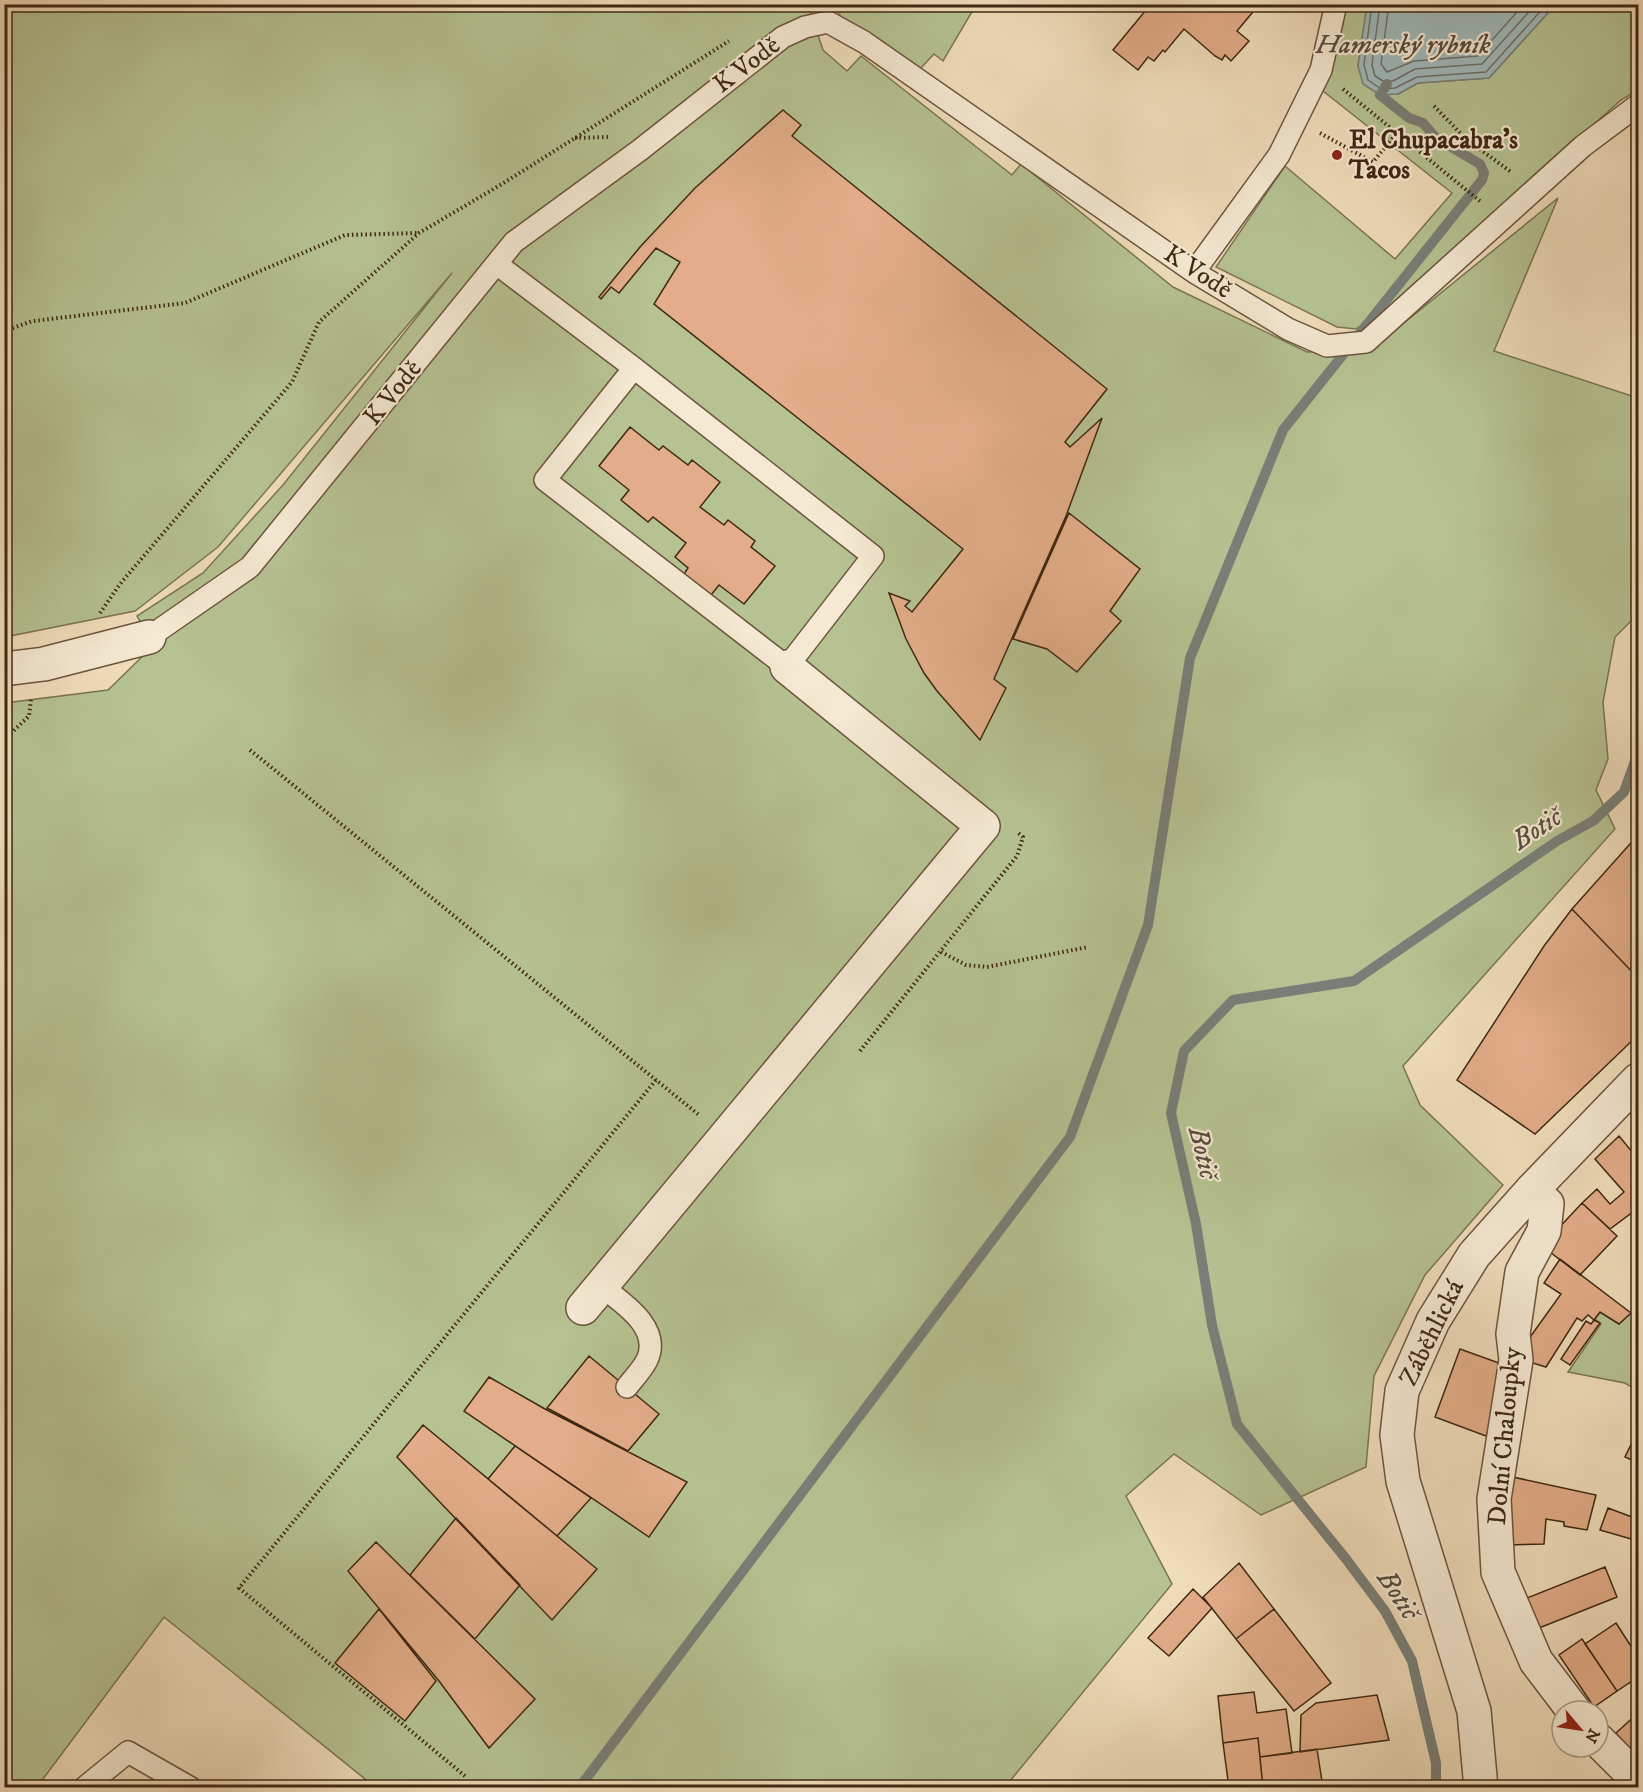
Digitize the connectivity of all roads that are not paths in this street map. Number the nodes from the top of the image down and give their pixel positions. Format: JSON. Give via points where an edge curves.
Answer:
{"nodes":[{"id":1,"x":1336,"y":4,"type":"edge"},
{"id":2,"x":1638,"y":105,"type":"edge"},
{"id":3,"x":498,"y":265,"type":"junction"},
{"id":4,"x":1194,"y":272,"type":"junction"},
{"id":5,"x":634,"y":368,"type":"junction"},
{"id":6,"x":149,"y":637,"type":"joint"},
{"id":7,"x":787,"y":667,"type":"junction"},
{"id":8,"x":4,"y":669,"type":"edge"},
{"id":9,"x":1638,"y":1080,"type":"edge"},
{"id":10,"x":1532,"y":1190,"type":"junction"},
{"id":11,"x":592,"y":1297,"type":"joint"},
{"id":12,"x":627,"y":1387,"type":"dead end"},
{"id":13,"x":1565,"y":1699,"type":"edge"},
{"id":14,"x":1610,"y":1752,"type":"edge"},
{"id":15,"x":1638,"y":1780,"type":"edge"},
{"id":16,"x":84,"y":1788,"type":"edge"},
{"id":17,"x":191,"y":1788,"type":"edge"},
{"id":18,"x":1481,"y":1788,"type":"edge"}],
"edges":[{"from":1,"to":4,"type":"lane","via":[[1321,70],[1279,155]]},
{"from":2,"to":4,"type":"lane","name":"K Vodě","via":[[1583,146],[1366,342],[1327,346],[1288,328]]},
{"from":3,"to":4,"type":"lane","name":"K Vodě","via":[[514,242],[640,150],[770,46],[805,27],[828,22],[874,49]]},
{"from":3,"to":5,"type":"lane"},
{"from":3,"to":6,"type":"lane","name":"K Vodě","via":[[250,567]]},
{"from":5,"to":7,"type":"lane","via":[[873,556]]},
{"from":5,"to":7,"type":"lane","via":[[545,480]]},
{"from":6,"to":8,"type":"street","name":"K Vodě","via":[[44,664]]},
{"from":7,"to":11,"type":"street","via":[[983,826]]},
{"from":9,"to":10,"type":"street","name":"Záběhlická"},
{"from":10,"to":13,"type":"street","name":"Dolní Chaloupky","via":[[1547,1204],[1544,1231],[1522,1272],[1513,1334],[1516,1360],[1494,1498],[1498,1572],[1536,1661]]},
{"from":10,"to":18,"type":"street","name":"Záběhlická","via":[[1452,1287],[1408,1372],[1398,1409],[1402,1481],[1474,1711]]},
{"from":11,"to":12,"type":"lane","via":[[634,1313],[645,1327],[651,1344],[646,1361]]},
{"from":14,"to":15,"type":"street"},
{"from":16,"to":17,"type":"lane","via":[[128,1752]]}]}
